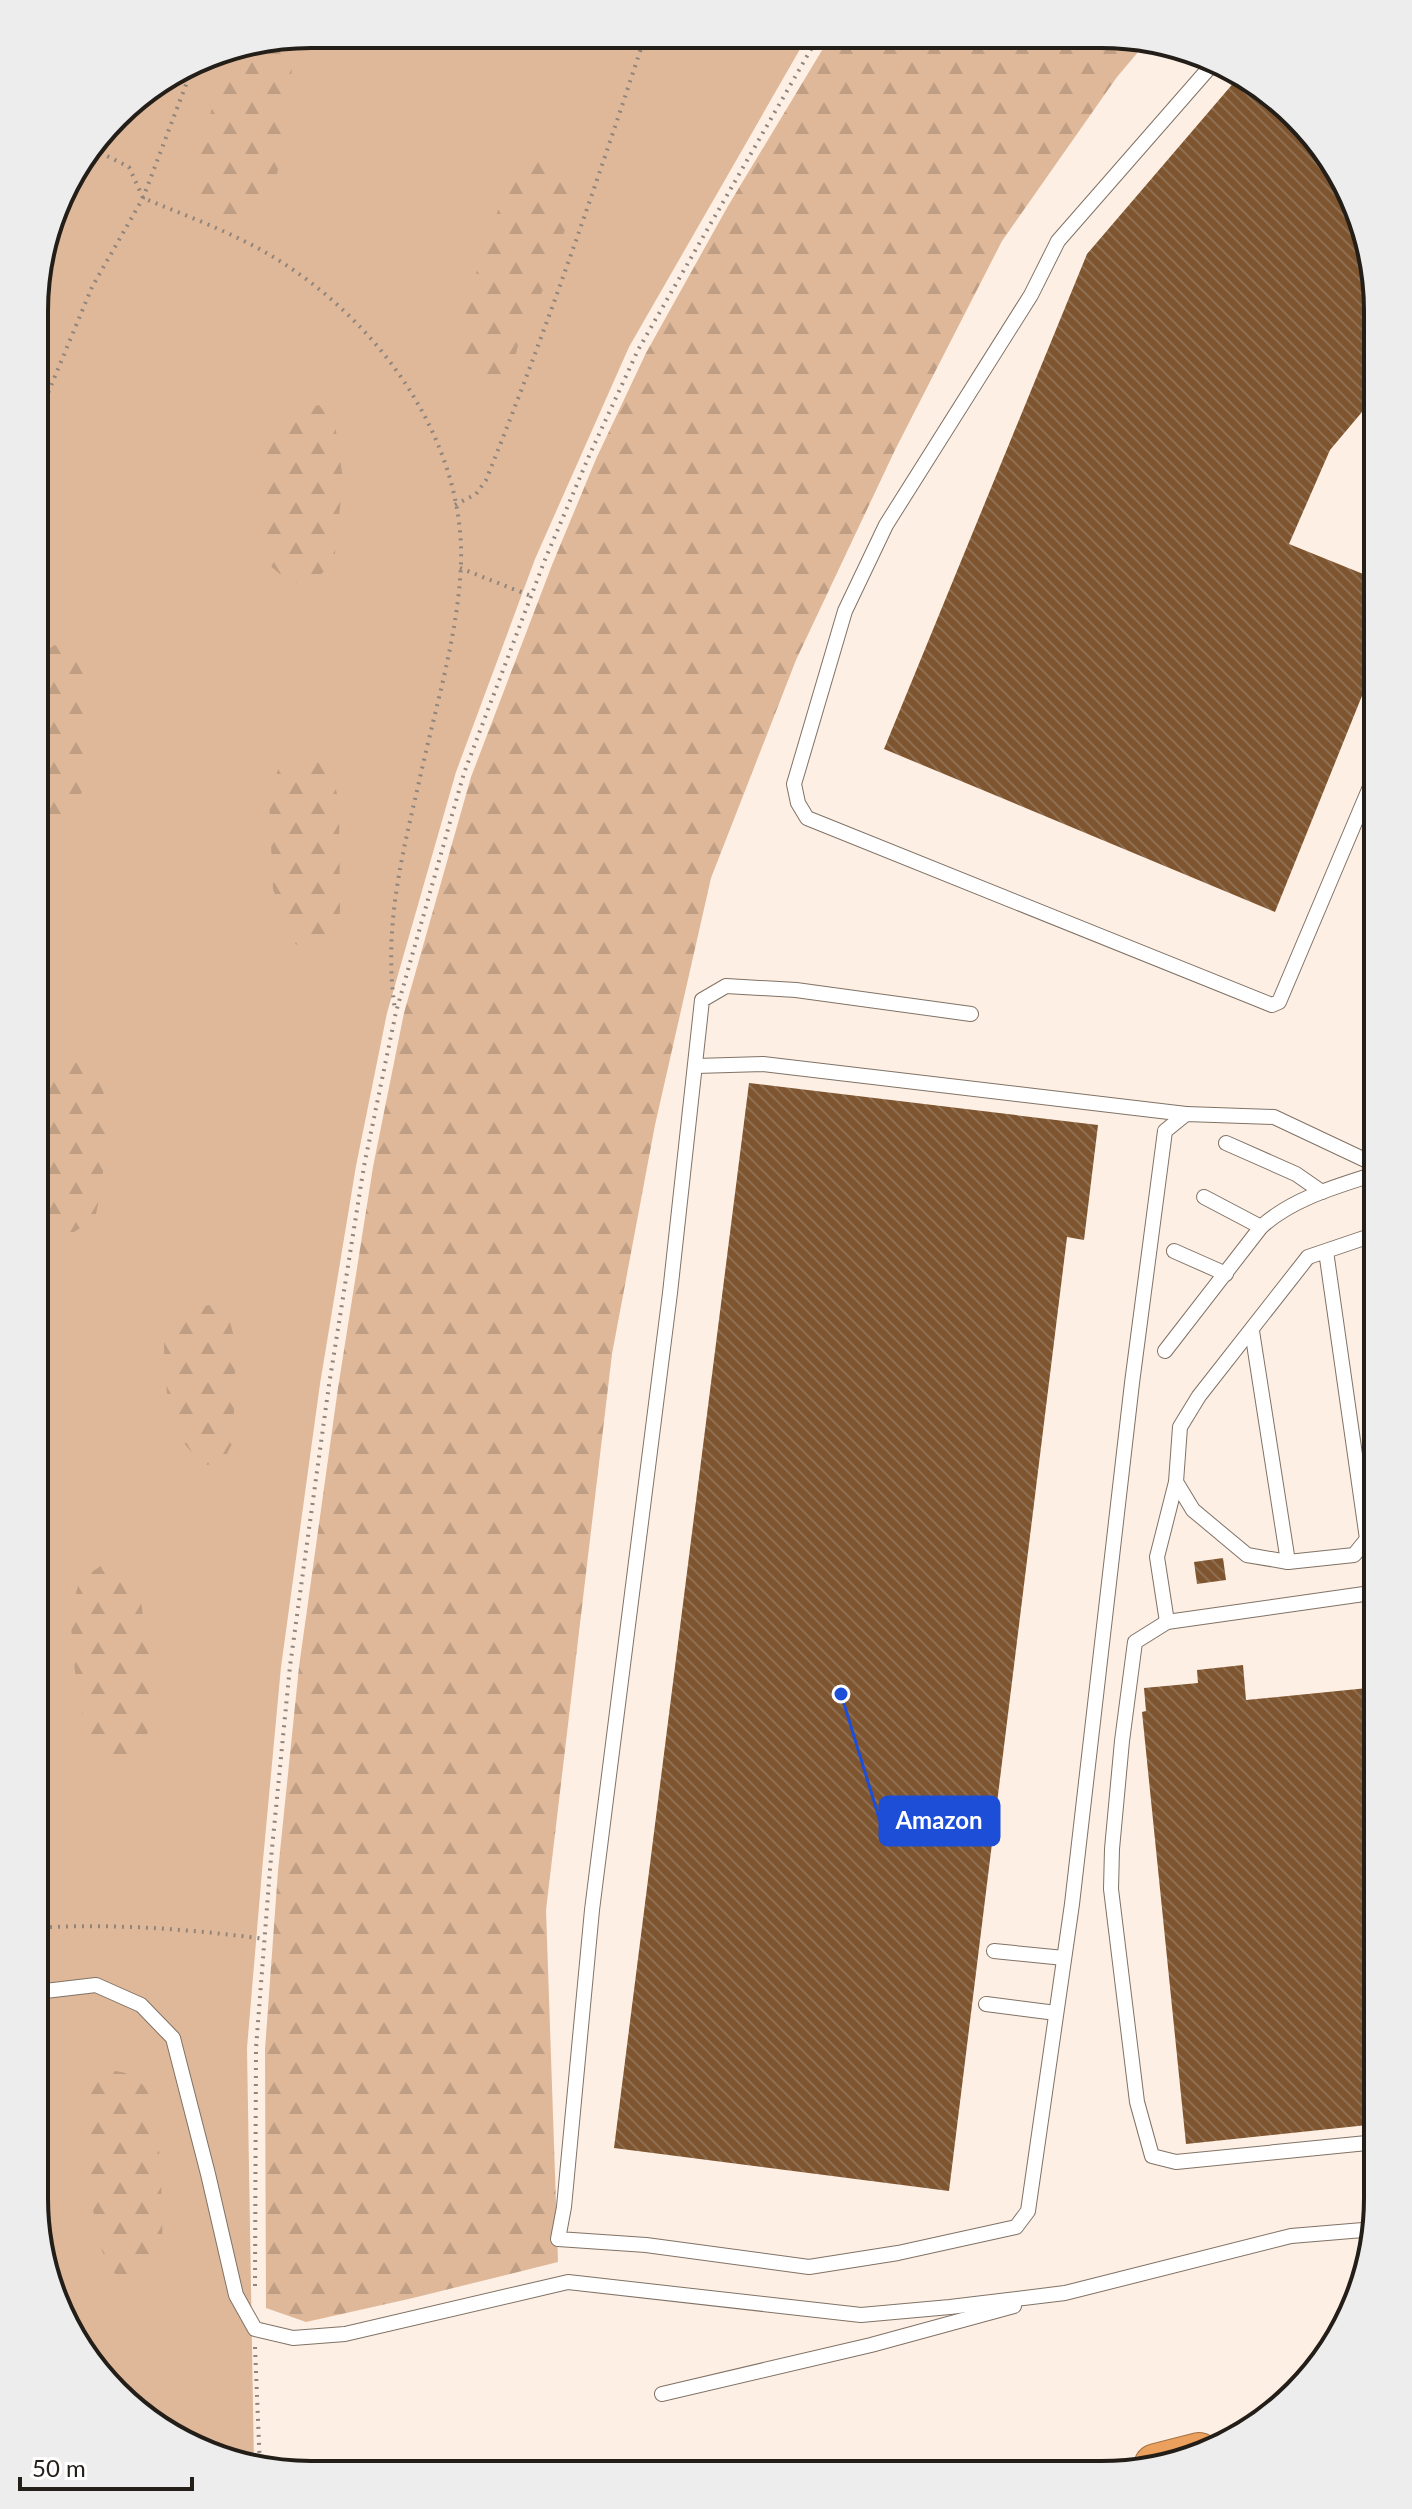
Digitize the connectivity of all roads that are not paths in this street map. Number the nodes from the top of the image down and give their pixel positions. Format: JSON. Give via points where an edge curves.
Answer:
{"nodes":[{"id":1,"x":1207,"y":71,"type":"edge"},
{"id":2,"x":1364,"y":802,"type":"edge"},
{"id":3,"x":971,"y":1014,"type":"dead end"},
{"id":4,"x":696,"y":1066,"type":"junction"},
{"id":5,"x":1186,"y":1114,"type":"junction"},
{"id":6,"x":1226,"y":1143,"type":"dead end"},
{"id":7,"x":1364,"y":1159,"type":"edge"},
{"id":8,"x":1364,"y":1178,"type":"edge"},
{"id":9,"x":1322,"y":1192,"type":"junction"},
{"id":10,"x":1204,"y":1197,"type":"dead end"},
{"id":11,"x":1261,"y":1227,"type":"junction"},
{"id":12,"x":1364,"y":1238,"type":"edge"},
{"id":13,"x":1174,"y":1251,"type":"dead end"},
{"id":14,"x":1326,"y":1251,"type":"junction"},
{"id":15,"x":1226,"y":1274,"type":"junction"},
{"id":16,"x":1252,"y":1331,"type":"junction"},
{"id":17,"x":1165,"y":1351,"type":"dead end"},
{"id":18,"x":1176,"y":1482,"type":"junction"},
{"id":19,"x":1363,"y":1513,"type":"edge"},
{"id":20,"x":1363,"y":1543,"type":"edge"},
{"id":21,"x":1288,"y":1562,"type":"junction"},
{"id":22,"x":1363,"y":1594,"type":"edge"},
{"id":23,"x":1167,"y":1622,"type":"junction"},
{"id":24,"x":994,"y":1951,"type":"dead end"},
{"id":25,"x":1064,"y":1958,"type":"junction"},
{"id":26,"x":48,"y":1991,"type":"edge"},
{"id":27,"x":986,"y":2004,"type":"dead end"},
{"id":28,"x":1056,"y":2013,"type":"junction"},
{"id":29,"x":1363,"y":2143,"type":"edge"},
{"id":30,"x":1361,"y":2230,"type":"edge"},
{"id":31,"x":1065,"y":2293,"type":"junction"},
{"id":32,"x":662,"y":2394,"type":"dead end"}],
"edges":[{"from":1,"to":2,"type":"lane","via":[[1058,241],[1031,295],[886,525],[845,611],[794,784],[798,803],[807,818],[1272,1005],[1279,1002]]},
{"from":3,"to":4,"type":"lane","via":[[726,986],[702,1000]]},
{"from":4,"to":5,"type":"lane","via":[[763,1064]]},
{"from":4,"to":28,"type":"lane","via":[[592,1910],[558,2239],[809,2267],[1016,2227],[1028,2211]]},
{"from":5,"to":7,"type":"lane","via":[[1274,1117]]},
{"from":5,"to":25,"type":"lane","via":[[1165,1131]]},
{"from":6,"to":9,"type":"lane","via":[[1296,1174]]},
{"from":8,"to":9,"type":"lane"},
{"from":9,"to":11,"type":"lane"},
{"from":10,"to":11,"type":"lane"},
{"from":11,"to":15,"type":"lane"},
{"from":12,"to":14,"type":"lane"},
{"from":13,"to":15,"type":"lane"},
{"from":14,"to":16,"type":"lane","via":[[1308,1257]]},
{"from":14,"to":19,"type":"lane"},
{"from":15,"to":17,"type":"lane"},
{"from":16,"to":18,"type":"lane","via":[[1180,1427]]},
{"from":16,"to":21,"type":"lane"},
{"from":18,"to":21,"type":"lane","via":[[1193,1510],[1247,1555]]},
{"from":18,"to":23,"type":"lane","via":[[1157,1557]]},
{"from":20,"to":21,"type":"lane","via":[[1354,1555]]},
{"from":22,"to":23,"type":"lane"},
{"from":23,"to":29,"type":"lane","via":[[1135,1642],[1112,1849],[1111,1889],[1137,2102],[1152,2156],[1176,2162]]},
{"from":24,"to":25,"type":"lane"},
{"from":25,"to":28,"type":"lane"},
{"from":26,"to":31,"type":"lane","via":[[96,1985],[141,2005],[173,2038],[236,2295],[255,2329],[293,2338],[345,2334],[568,2282],[861,2315]]},
{"from":27,"to":28,"type":"lane"},
{"from":30,"to":31,"type":"lane","via":[[1291,2236]]},
{"from":31,"to":32,"type":"lane"}]}
